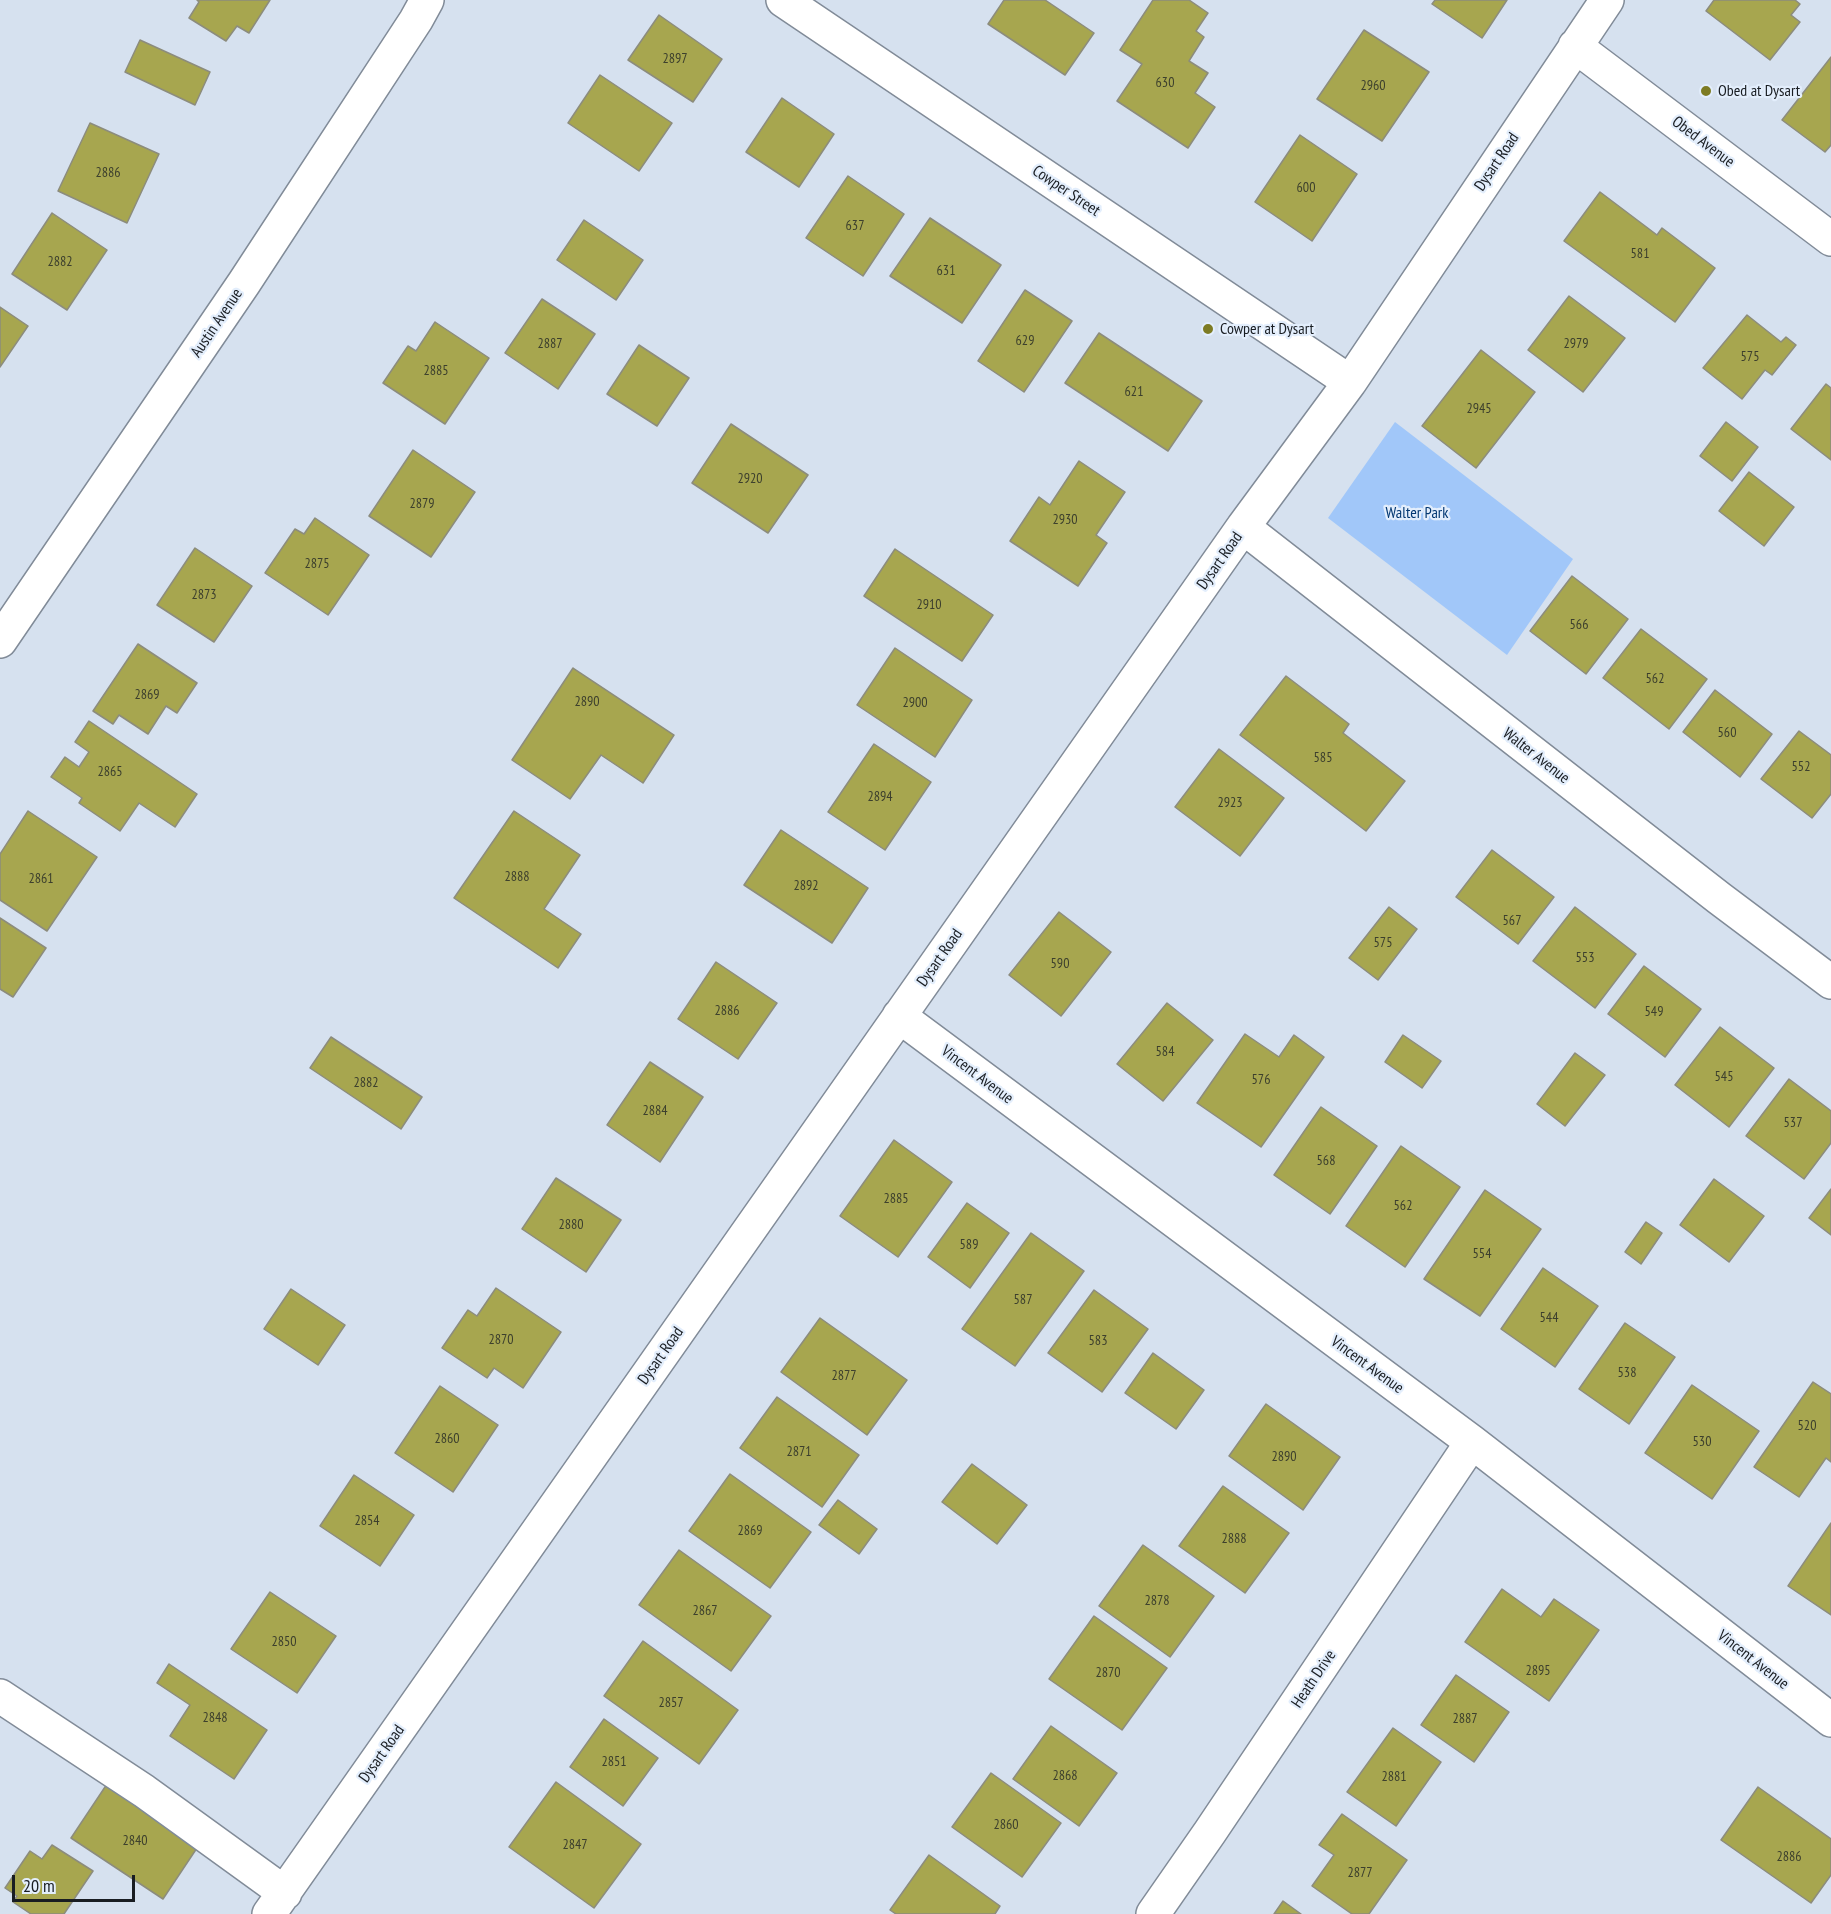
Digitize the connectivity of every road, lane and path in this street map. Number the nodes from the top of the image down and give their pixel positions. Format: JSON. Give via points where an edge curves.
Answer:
{"nodes":[{"id":1,"x":427,"y":0,"type":"edge"},
{"id":2,"x":783,"y":0,"type":"edge"},
{"id":3,"x":1607,"y":0,"type":"edge"},
{"id":4,"x":1575,"y":46,"type":"junction"},
{"id":5,"x":1831,"y":239,"type":"edge"},
{"id":6,"x":1350,"y":382,"type":"junction"},
{"id":7,"x":1243,"y":527,"type":"junction"},
{"id":8,"x":0,"y":641,"type":"edge"},
{"id":9,"x":1831,"y":982,"type":"edge"},
{"id":10,"x":899,"y":1016,"type":"junction"},
{"id":11,"x":1472,"y":1442,"type":"junction"},
{"id":12,"x":0,"y":1696,"type":"edge"},
{"id":13,"x":1831,"y":1720,"type":"edge"},
{"id":14,"x":277,"y":1904,"type":"edge"},
{"id":15,"x":1152,"y":1914,"type":"edge"}],
"edges":[{"from":1,"to":8,"type":"street","name":"Austin Avenue","via":[[250,274]]},
{"from":2,"to":6,"type":"street","name":"Cowper Street"},
{"from":3,"to":4,"type":"street","name":"Dysart Road"},
{"from":4,"to":5,"type":"street","name":"Obed Avenue"},
{"from":4,"to":6,"type":"street","name":"Dysart Road"},
{"from":6,"to":7,"type":"street","name":"Dysart Road"},
{"from":7,"to":9,"type":"street","name":"Walter Avenue"},
{"from":7,"to":10,"type":"street","name":"Dysart Road"},
{"from":10,"to":11,"type":"street","name":"Vincent Avenue"},
{"from":10,"to":14,"type":"street","name":"Dysart Road"},
{"from":11,"to":13,"type":"street","name":"Vincent Avenue"},
{"from":11,"to":15,"type":"street","name":"Heath Drive"},
{"from":12,"to":14,"type":"street","via":[[144,1791]]}]}
